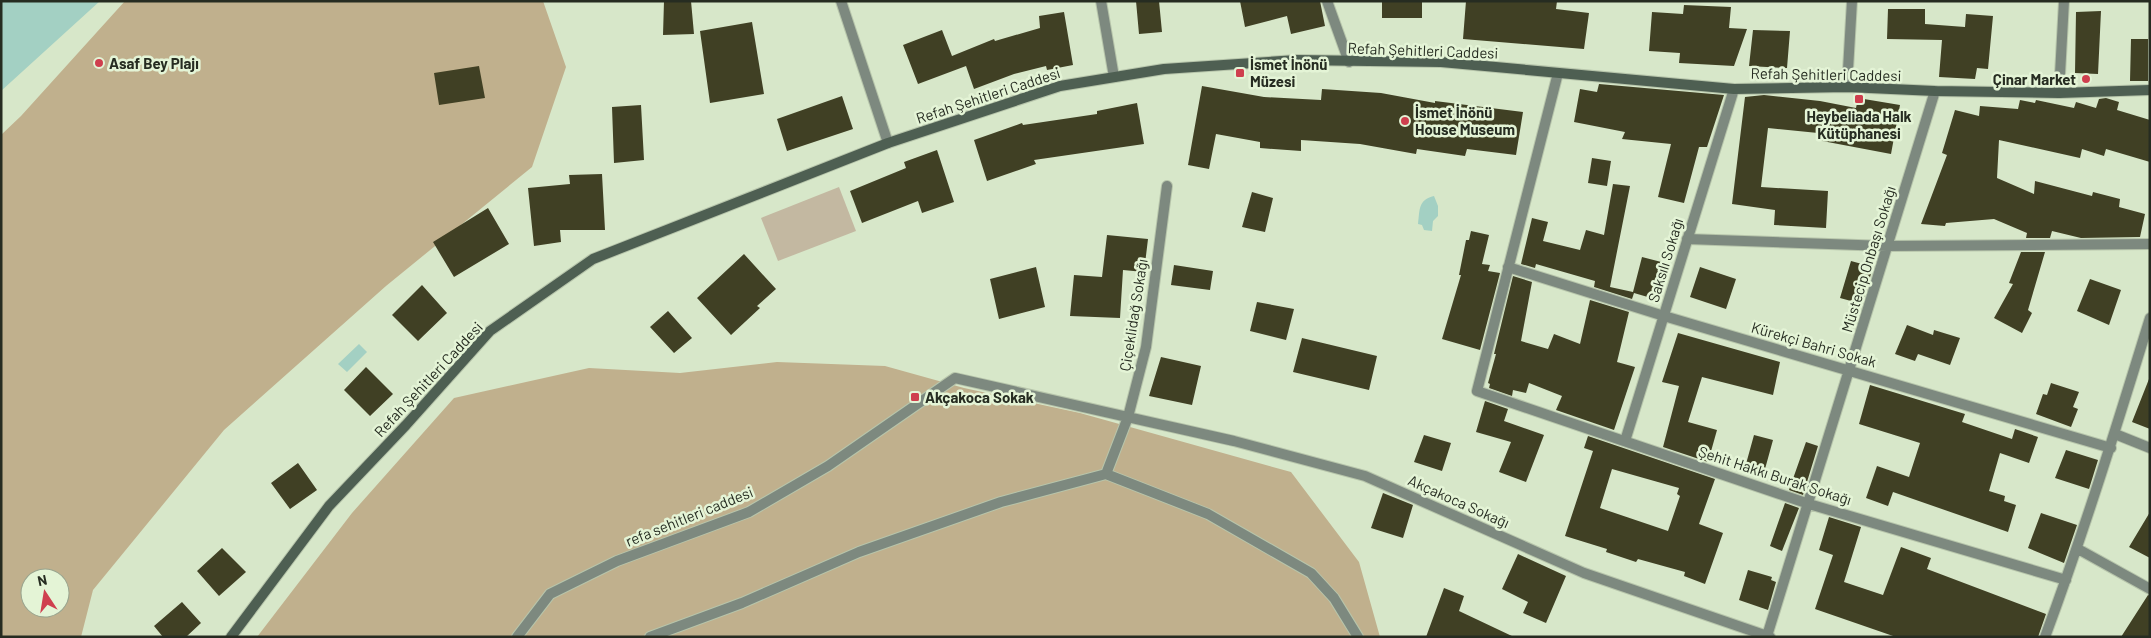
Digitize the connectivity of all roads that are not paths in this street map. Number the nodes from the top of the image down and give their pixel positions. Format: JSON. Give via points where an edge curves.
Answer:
{"nodes":[{"id":1,"x":841,"y":1,"type":"edge"},
{"id":2,"x":1101,"y":1,"type":"edge"},
{"id":3,"x":1327,"y":1,"type":"edge"},
{"id":4,"x":1852,"y":1,"type":"edge"},
{"id":5,"x":2064,"y":1,"type":"edge"},
{"id":6,"x":1349,"y":62,"type":"junction"},
{"id":7,"x":1558,"y":73,"type":"junction"},
{"id":8,"x":1114,"y":77,"type":"junction"},
{"id":9,"x":1847,"y":87,"type":"junction"},
{"id":10,"x":1734,"y":88,"type":"junction"},
{"id":11,"x":2150,"y":90,"type":"edge"},
{"id":12,"x":1935,"y":91,"type":"junction"},
{"id":13,"x":2060,"y":93,"type":"junction"},
{"id":14,"x":888,"y":143,"type":"junction"},
{"id":15,"x":1167,"y":186,"type":"dead end"},
{"id":16,"x":1687,"y":239,"type":"junction"},
{"id":17,"x":2150,"y":244,"type":"edge"},
{"id":18,"x":1887,"y":246,"type":"junction"},
{"id":19,"x":1508,"y":267,"type":"junction"},
{"id":20,"x":1664,"y":316,"type":"junction"},
{"id":21,"x":2150,"y":318,"type":"edge"},
{"id":22,"x":1849,"y":370,"type":"junction"},
{"id":23,"x":955,"y":378,"type":"joint"},
{"id":24,"x":1128,"y":417,"type":"junction"},
{"id":25,"x":2115,"y":434,"type":"junction"},
{"id":26,"x":1625,"y":441,"type":"junction"},
{"id":27,"x":2111,"y":448,"type":"junction"},
{"id":28,"x":2150,"y":448,"type":"edge"},
{"id":29,"x":1106,"y":474,"type":"junction"},
{"id":30,"x":1809,"y":504,"type":"junction"},
{"id":31,"x":2078,"y":549,"type":"junction"},
{"id":32,"x":2066,"y":580,"type":"junction"},
{"id":33,"x":2150,"y":589,"type":"edge"},
{"id":34,"x":1769,"y":636,"type":"edge"},
{"id":35,"x":231,"y":637,"type":"edge"},
{"id":36,"x":517,"y":637,"type":"edge"},
{"id":37,"x":650,"y":637,"type":"edge"},
{"id":38,"x":1358,"y":637,"type":"edge"},
{"id":39,"x":2045,"y":637,"type":"edge"}],
"edges":[{"from":1,"to":14,"type":"street"},
{"from":2,"to":8,"type":"street"},
{"from":3,"to":6,"type":"street"},
{"from":4,"to":9,"type":"street"},
{"from":5,"to":13,"type":"street"},
{"from":6,"to":7,"type":"street","name":"Refah Şehitleri Caddesi","via":[[1441,62]]},
{"from":6,"to":8,"type":"street","name":"Refah Şehitleri Caddesi","via":[[1297,60],[1164,69]]},
{"from":7,"to":10,"type":"street","name":"Refah Şehitleri Caddesi"},
{"from":7,"to":19,"type":"street"},
{"from":8,"to":14,"type":"street","name":"Refah Şehitleri Caddesi","via":[[1060,86]]},
{"from":9,"to":10,"type":"street","name":"Refah Şehitleri Caddesi"},
{"from":9,"to":12,"type":"street","name":"Refah Şehitleri Caddesi"},
{"from":10,"to":16,"type":"street","name":"Saksılı Sokağı"},
{"from":11,"to":13,"type":"street","name":"Refah Şehitleri Caddesi"},
{"from":12,"to":13,"type":"street","name":"Refah Şehitleri Caddesi"},
{"from":12,"to":18,"type":"street","name":"Müstecip Onbaşı Sokağı"},
{"from":14,"to":35,"type":"street","name":"Refah Şehitleri Caddesi","via":[[593,259],[490,331],[329,506]]},
{"from":15,"to":24,"type":"street","name":"Çiçeklidağ Sokağı","via":[[1146,348]]},
{"from":16,"to":18,"type":"street"},
{"from":16,"to":20,"type":"street","name":"Saksılı Sokağı"},
{"from":17,"to":18,"type":"street"},
{"from":18,"to":22,"type":"street","name":"Müstecip Onbaşı Sokağı"},
{"from":19,"to":20,"type":"street","name":"Kürekçi Bahri Sokak"},
{"from":19,"to":26,"type":"street","name":"Şehit Hakkı Burak Sokağı","via":[[1477,391]]},
{"from":20,"to":22,"type":"street","name":"Kürekçi Bahri Sokak"},
{"from":20,"to":26,"type":"street","name":"Saksılı Sokağı"},
{"from":21,"to":25,"type":"street"},
{"from":22,"to":27,"type":"street","name":"Kürekçi Bahri Sokak"},
{"from":22,"to":30,"type":"street","name":"Müstecip Onbaşı Sokağı"},
{"from":23,"to":24,"type":"street","name":"Akçakoca Sokağı"},
{"from":23,"to":36,"type":"street","name":"refa sehitleri caddesi","via":[[828,466],[749,512],[617,561],[550,594]]},
{"from":24,"to":29,"type":"street","name":"Çiçeklidağ Sokağı"},
{"from":24,"to":34,"type":"street","name":"Akçakoca Sokağı","via":[[1365,476],[1584,573]]},
{"from":25,"to":27,"type":"street"},
{"from":25,"to":28,"type":"street"},
{"from":26,"to":30,"type":"street","name":"Şehit Hakkı Burak Sokağı"},
{"from":27,"to":31,"type":"street"},
{"from":29,"to":37,"type":"street","via":[[1001,502],[859,552],[742,603]]},
{"from":29,"to":38,"type":"street","via":[[1208,514],[1311,573],[1334,598]]},
{"from":30,"to":32,"type":"street","name":"Şehit Hakkı Burak Sokağı"},
{"from":30,"to":34,"type":"street","name":"Müstecip Onbaşı Sokağı"},
{"from":31,"to":32,"type":"street"},
{"from":31,"to":33,"type":"street"},
{"from":32,"to":39,"type":"street"}]}
